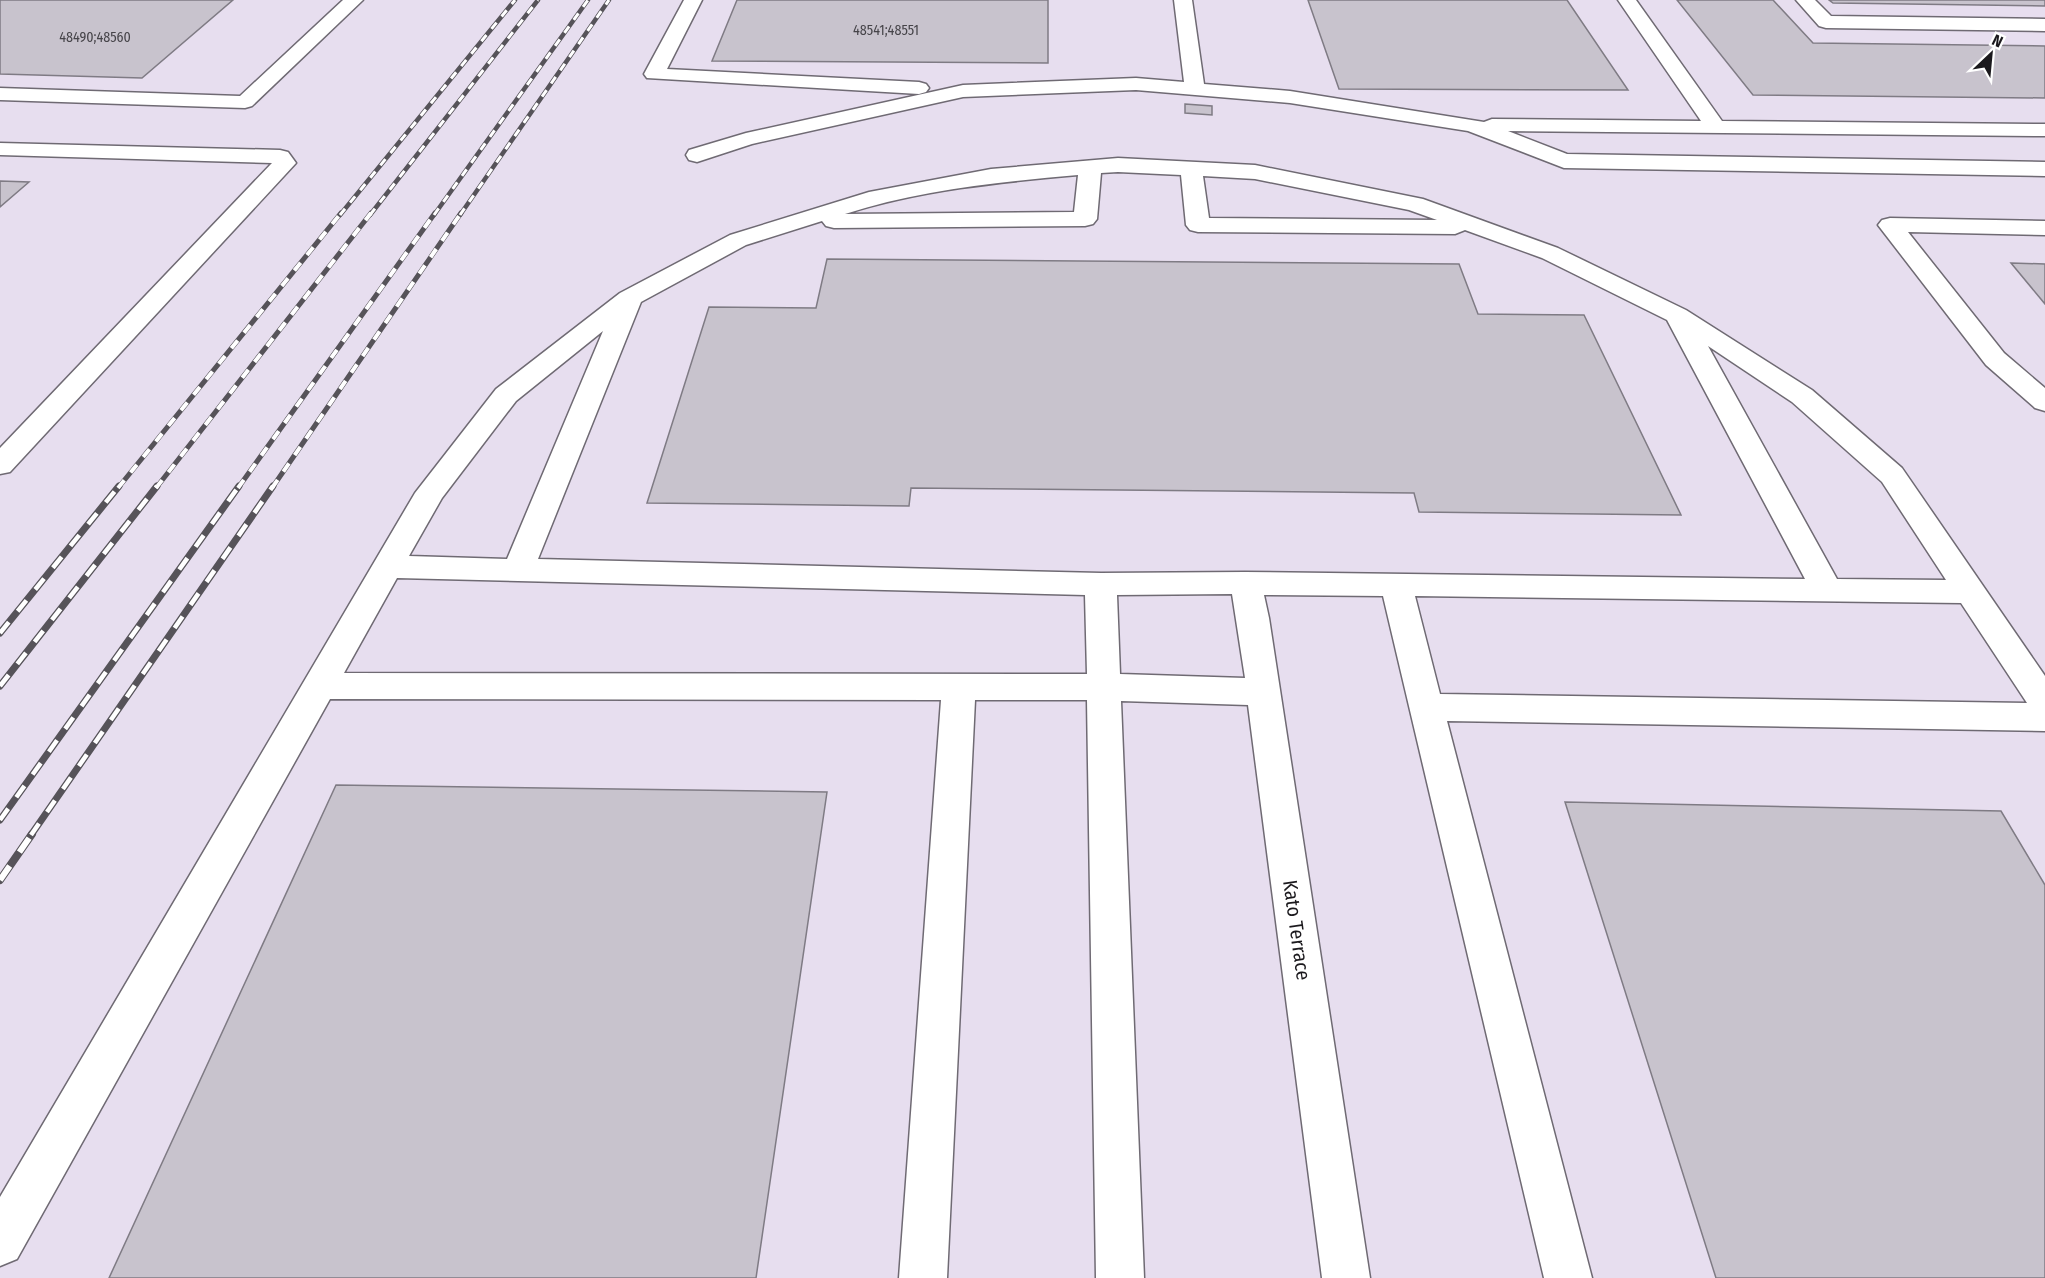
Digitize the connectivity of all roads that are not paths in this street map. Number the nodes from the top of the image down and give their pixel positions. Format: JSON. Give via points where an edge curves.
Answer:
{"nodes":[{"id":1,"x":354,"y":0,"type":"edge"},
{"id":2,"x":693,"y":0,"type":"edge"},
{"id":3,"x":1184,"y":0,"type":"edge"},
{"id":4,"x":1627,"y":0,"type":"edge"},
{"id":5,"x":1805,"y":0,"type":"edge"},
{"id":6,"x":2045,"y":25,"type":"edge"},
{"id":7,"x":1195,"y":89,"type":"junction"},
{"id":8,"x":963,"y":90,"type":"junction"},
{"id":9,"x":0,"y":94,"type":"edge"},
{"id":10,"x":1473,"y":125,"type":"junction"},
{"id":11,"x":1716,"y":127,"type":"junction"},
{"id":12,"x":2045,"y":130,"type":"edge"},
{"id":13,"x":0,"y":149,"type":"edge"},
{"id":14,"x":697,"y":155,"type":"dead end"},
{"id":15,"x":1090,"y":168,"type":"junction"},
{"id":16,"x":1191,"y":169,"type":"junction"},
{"id":17,"x":2045,"y":169,"type":"edge"},
{"id":18,"x":800,"y":221,"type":"junction"},
{"id":19,"x":1478,"y":227,"type":"junction"},
{"id":20,"x":2045,"y":228,"type":"edge"},
{"id":21,"x":629,"y":298,"type":"junction"},
{"id":22,"x":1677,"y":315,"type":"junction"},
{"id":23,"x":2045,"y":402,"type":"edge"},
{"id":24,"x":0,"y":465,"type":"edge"},
{"id":25,"x":387,"y":567,"type":"junction"},
{"id":26,"x":518,"y":570,"type":"junction"},
{"id":27,"x":1245,"y":583,"type":"junction"},
{"id":28,"x":1101,"y":584,"type":"junction"},
{"id":29,"x":1396,"y":585,"type":"junction"},
{"id":30,"x":1827,"y":590,"type":"junction"},
{"id":31,"x":1970,"y":592,"type":"junction"},
{"id":32,"x":319,"y":686,"type":"junction"},
{"id":33,"x":959,"y":687,"type":"junction"},
{"id":34,"x":1104,"y":687,"type":"junction"},
{"id":35,"x":1263,"y":692,"type":"junction"},
{"id":36,"x":2045,"y":703,"type":"edge"},
{"id":37,"x":1426,"y":707,"type":"junction"},
{"id":38,"x":2045,"y":717,"type":"edge"},
{"id":39,"x":0,"y":1242,"type":"edge"},
{"id":40,"x":923,"y":1278,"type":"edge"},
{"id":41,"x":1120,"y":1278,"type":"edge"},
{"id":42,"x":1346,"y":1278,"type":"edge"},
{"id":43,"x":1568,"y":1278,"type":"edge"}],
"edges":[{"from":1,"to":9,"type":"street","via":[[245,102]]},
{"from":2,"to":8,"type":"street","via":[[654,74]]},
{"from":3,"to":7,"type":"street"},
{"from":4,"to":11,"type":"street"},
{"from":5,"to":6,"type":"street","via":[[1826,21]]},
{"from":7,"to":8,"type":"street","via":[[1136,84]]},
{"from":7,"to":10,"type":"street","via":[[1290,97]]},
{"from":8,"to":14,"type":"street","via":[[746,139]]},
{"from":10,"to":11,"type":"street"},
{"from":10,"to":17,"type":"street","via":[[1564,161]]},
{"from":11,"to":12,"type":"street"},
{"from":13,"to":24,"type":"street","via":[[280,157],[285,163]]},
{"from":15,"to":16,"type":"street","via":[[1118,165]]},
{"from":15,"to":18,"type":"street","via":[[991,176],[868,199]]},
{"from":15,"to":18,"type":"street","via":[[1085,219]]},
{"from":16,"to":19,"type":"street","via":[[1255,172],[1415,204]]},
{"from":16,"to":19,"type":"street","via":[[1198,225]]},
{"from":18,"to":21,"type":"street","via":[[738,240]]},
{"from":19,"to":22,"type":"street","via":[[1550,253]]},
{"from":20,"to":23,"type":"street","via":[[1890,225],[1995,359]]},
{"from":21,"to":25,"type":"street","via":[[506,395],[430,493]]},
{"from":21,"to":26,"type":"street"},
{"from":22,"to":30,"type":"street"},
{"from":22,"to":31,"type":"street","via":[[1802,396],[1892,476]]},
{"from":25,"to":26,"type":"street"},
{"from":25,"to":32,"type":"street"},
{"from":26,"to":28,"type":"street"},
{"from":27,"to":28,"type":"street"},
{"from":27,"to":29,"type":"street"},
{"from":27,"to":35,"type":"street","name":"Kato Terrace"},
{"from":28,"to":34,"type":"street"},
{"from":29,"to":30,"type":"street"},
{"from":29,"to":37,"type":"street"},
{"from":30,"to":31,"type":"street"},
{"from":31,"to":36,"type":"street"},
{"from":32,"to":33,"type":"street"},
{"from":32,"to":39,"type":"street"},
{"from":33,"to":34,"type":"street"},
{"from":33,"to":40,"type":"street"},
{"from":34,"to":35,"type":"street"},
{"from":34,"to":41,"type":"street"},
{"from":35,"to":42,"type":"street","name":"Kato Terrace"},
{"from":37,"to":38,"type":"street"},
{"from":37,"to":43,"type":"street"}]}
